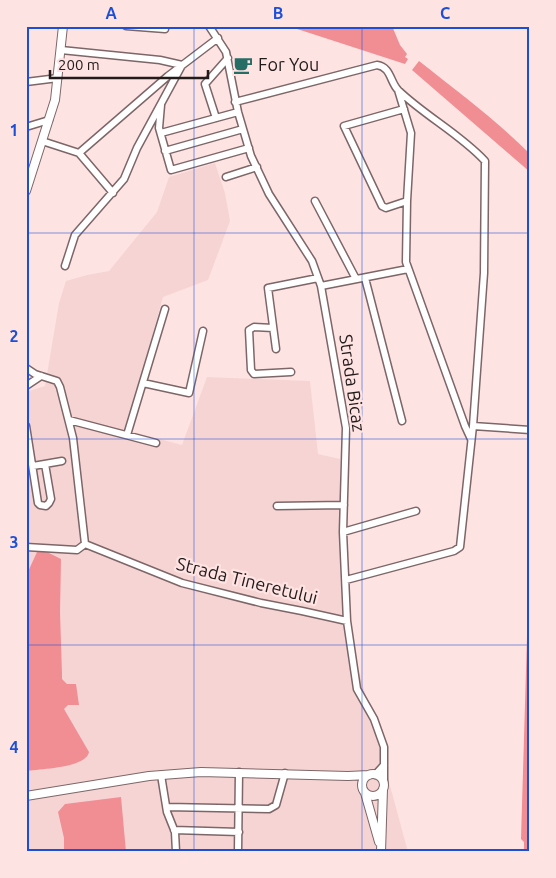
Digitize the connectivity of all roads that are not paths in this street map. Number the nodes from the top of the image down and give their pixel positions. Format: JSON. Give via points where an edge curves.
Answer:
{"nodes":[{"id":1,"x":63,"y":26,"type":"edge"},
{"id":2,"x":126,"y":26,"type":"edge"},
{"id":3,"x":208,"y":26,"type":"edge"},
{"id":4,"x":164,"y":29,"type":"dead end"},
{"id":5,"x":218,"y":38,"type":"junction"},
{"id":6,"x":61,"y":50,"type":"junction"},
{"id":7,"x":228,"y":58,"type":"junction"},
{"id":8,"x":182,"y":65,"type":"junction"},
{"id":9,"x":58,"y":78,"type":"junction"},
{"id":10,"x":26,"y":82,"type":"edge"},
{"id":11,"x":397,"y":89,"type":"junction"},
{"id":12,"x":162,"y":99,"type":"junction"},
{"id":13,"x":235,"y":102,"type":"junction"},
{"id":14,"x":404,"y":109,"type":"junction"},
{"id":15,"x":238,"y":112,"type":"junction"},
{"id":16,"x":216,"y":118,"type":"junction"},
{"id":17,"x":49,"y":120,"type":"junction"},
{"id":18,"x":26,"y":127,"type":"edge"},
{"id":19,"x":243,"y":129,"type":"junction"},
{"id":20,"x":160,"y":133,"type":"junction"},
{"id":21,"x":42,"y":141,"type":"junction"},
{"id":22,"x":249,"y":148,"type":"junction"},
{"id":23,"x":165,"y":151,"type":"junction"},
{"id":24,"x":79,"y":153,"type":"junction"},
{"id":25,"x":256,"y":167,"type":"junction"},
{"id":26,"x":226,"y":177,"type":"dead end"},
{"id":27,"x":26,"y":191,"type":"edge"},
{"id":28,"x":113,"y":193,"type":"junction"},
{"id":29,"x":314,"y":201,"type":"dead end"},
{"id":30,"x":407,"y":201,"type":"junction"},
{"id":31,"x":65,"y":266,"type":"dead end"},
{"id":32,"x":408,"y":269,"type":"junction"},
{"id":33,"x":318,"y":278,"type":"junction"},
{"id":34,"x":365,"y":278,"type":"junction"},
{"id":35,"x":356,"y":279,"type":"junction"},
{"id":36,"x":321,"y":286,"type":"junction"},
{"id":37,"x":165,"y":309,"type":"dead end"},
{"id":38,"x":273,"y":328,"type":"junction"},
{"id":39,"x":203,"y":331,"type":"dead end"},
{"id":40,"x":276,"y":349,"type":"dead end"},
{"id":41,"x":26,"y":368,"type":"edge"},
{"id":42,"x":291,"y":372,"type":"dead end"},
{"id":43,"x":41,"y":376,"type":"junction"},
{"id":44,"x":143,"y":382,"type":"junction"},
{"id":45,"x":26,"y":386,"type":"edge"},
{"id":46,"x":69,"y":420,"type":"junction"},
{"id":47,"x":402,"y":421,"type":"dead end"},
{"id":48,"x":26,"y":426,"type":"edge"},
{"id":49,"x":472,"y":426,"type":"junction"},
{"id":50,"x":530,"y":430,"type":"edge"},
{"id":51,"x":127,"y":435,"type":"junction"},
{"id":52,"x":471,"y":440,"type":"junction"},
{"id":53,"x":156,"y":444,"type":"dead end"},
{"id":54,"x":62,"y":461,"type":"dead end"},
{"id":55,"x":45,"y":464,"type":"junction"},
{"id":56,"x":33,"y":466,"type":"junction"},
{"id":57,"x":344,"y":505,"type":"junction"},
{"id":58,"x":277,"y":506,"type":"dead end"},
{"id":59,"x":416,"y":511,"type":"dead end"},
{"id":60,"x":343,"y":532,"type":"junction"},
{"id":61,"x":85,"y":544,"type":"junction"},
{"id":62,"x":26,"y":547,"type":"edge"},
{"id":63,"x":346,"y":580,"type":"junction"},
{"id":64,"x":347,"y":621,"type":"junction"},
{"id":65,"x":384,"y":765,"type":"junction"},
{"id":66,"x":240,"y":772,"type":"junction"},
{"id":67,"x":285,"y":773,"type":"junction"},
{"id":68,"x":161,"y":775,"type":"junction"},
{"id":69,"x":372,"y":775,"type":"junction"},
{"id":70,"x":348,"y":776,"type":"junction"},
{"id":71,"x":383,"y":786,"type":"junction"},
{"id":72,"x":364,"y":790,"type":"junction"},
{"id":73,"x":26,"y":796,"type":"edge"},
{"id":74,"x":167,"y":807,"type":"junction"},
{"id":75,"x":239,"y":808,"type":"junction"},
{"id":76,"x":174,"y":830,"type":"junction"},
{"id":77,"x":239,"y":832,"type":"junction"},
{"id":78,"x":381,"y":851,"type":"edge"},
{"id":79,"x":176,"y":852,"type":"edge"},
{"id":80,"x":238,"y":852,"type":"edge"}],
"edges":[{"from":1,"to":6,"type":"street"},
{"from":2,"to":4,"type":"street"},
{"from":3,"to":5,"type":"street","name":"Strada Bicaz"},
{"from":5,"to":7,"type":"street","name":"Strada Bicaz"},
{"from":5,"to":8,"type":"street"},
{"from":6,"to":8,"type":"street"},
{"from":6,"to":9,"type":"street"},
{"from":7,"to":13,"type":"street","name":"Strada Bicaz"},
{"from":7,"to":16,"type":"street","via":[[205,84]]},
{"from":8,"to":12,"type":"street"},
{"from":8,"to":24,"type":"street"},
{"from":9,"to":10,"type":"street"},
{"from":9,"to":17,"type":"street"},
{"from":11,"to":13,"type":"street","via":[[386,68],[377,65]]},
{"from":11,"to":14,"type":"street"},
{"from":11,"to":49,"type":"street","via":[[485,161],[484,280]]},
{"from":12,"to":20,"type":"street"},
{"from":12,"to":28,"type":"street","via":[[124,179]]},
{"from":13,"to":15,"type":"street","name":"Strada Bicaz"},
{"from":14,"to":30,"type":"street","via":[[411,132]]},
{"from":14,"to":30,"type":"street","via":[[344,126],[382,206],[386,208]]},
{"from":15,"to":16,"type":"street"},
{"from":15,"to":19,"type":"street","name":"Strada Bicaz"},
{"from":16,"to":20,"type":"street"},
{"from":17,"to":18,"type":"street"},
{"from":17,"to":21,"type":"street"},
{"from":19,"to":22,"type":"street","name":"Strada Bicaz"},
{"from":19,"to":23,"type":"street"},
{"from":20,"to":23,"type":"street"},
{"from":21,"to":24,"type":"street"},
{"from":21,"to":27,"type":"street"},
{"from":22,"to":23,"type":"street","via":[[171,170]]},
{"from":22,"to":25,"type":"street","name":"Strada Bicaz"},
{"from":24,"to":28,"type":"street"},
{"from":25,"to":26,"type":"street"},
{"from":25,"to":33,"type":"street","name":"Strada Bicaz","via":[[269,194],[312,261]]},
{"from":28,"to":31,"type":"street","via":[[75,235]]},
{"from":29,"to":35,"type":"street"},
{"from":30,"to":32,"type":"street","via":[[405,258]]},
{"from":32,"to":34,"type":"street"},
{"from":32,"to":52,"type":"street"},
{"from":33,"to":36,"type":"street","name":"Strada Bicaz"},
{"from":33,"to":38,"type":"street","via":[[268,288]]},
{"from":34,"to":35,"type":"street"},
{"from":34,"to":47,"type":"street"},
{"from":35,"to":36,"type":"street"},
{"from":36,"to":57,"type":"street","name":"Strada Bicaz","via":[[345,418]]},
{"from":37,"to":44,"type":"street"},
{"from":38,"to":40,"type":"street"},
{"from":38,"to":42,"type":"street","via":[[249,330],[252,370],[254,374]]},
{"from":39,"to":44,"type":"street","via":[[189,393]]},
{"from":41,"to":43,"type":"street"},
{"from":43,"to":45,"type":"street"},
{"from":43,"to":46,"type":"street","via":[[58,382]]},
{"from":44,"to":51,"type":"street"},
{"from":46,"to":51,"type":"street"},
{"from":46,"to":61,"type":"street"},
{"from":48,"to":56,"type":"street"},
{"from":49,"to":50,"type":"street"},
{"from":49,"to":52,"type":"street"},
{"from":51,"to":53,"type":"street"},
{"from":52,"to":63,"type":"street","via":[[460,547]]},
{"from":54,"to":55,"type":"street"},
{"from":55,"to":56,"type":"street"},
{"from":55,"to":56,"type":"street","via":[[51,499],[43,506],[38,503]]},
{"from":57,"to":58,"type":"street"},
{"from":57,"to":60,"type":"street","name":"Strada Bicaz"},
{"from":59,"to":60,"type":"street"},
{"from":60,"to":63,"type":"street","name":"Strada Bicaz"},
{"from":61,"to":62,"type":"street","via":[[77,550]]},
{"from":61,"to":64,"type":"street","name":"Strada Tineretului","via":[[182,583]]},
{"from":63,"to":64,"type":"street","name":"Strada Bicaz"},
{"from":64,"to":65,"type":"street","name":"Strada Bicaz","via":[[357,689],[380,734]]},
{"from":65,"to":69,"type":"street"},
{"from":65,"to":71,"type":"street","name":"Strada Bicaz"},
{"from":66,"to":67,"type":"street"},
{"from":66,"to":68,"type":"street"},
{"from":66,"to":75,"type":"street"},
{"from":67,"to":70,"type":"street"},
{"from":67,"to":75,"type":"street","via":[[274,807]]},
{"from":68,"to":73,"type":"street"},
{"from":68,"to":74,"type":"street"},
{"from":69,"to":70,"type":"street"},
{"from":69,"to":71,"type":"street","via":[[381,778]]},
{"from":69,"to":72,"type":"street","via":[[364,779]]},
{"from":70,"to":72,"type":"street"},
{"from":71,"to":72,"type":"street","via":[[377,796],[370,796]]},
{"from":71,"to":78,"type":"street"},
{"from":72,"to":78,"type":"street"},
{"from":74,"to":75,"type":"street"},
{"from":74,"to":76,"type":"street"},
{"from":75,"to":77,"type":"street"},
{"from":76,"to":77,"type":"street"},
{"from":76,"to":79,"type":"street"},
{"from":77,"to":80,"type":"street"}]}
